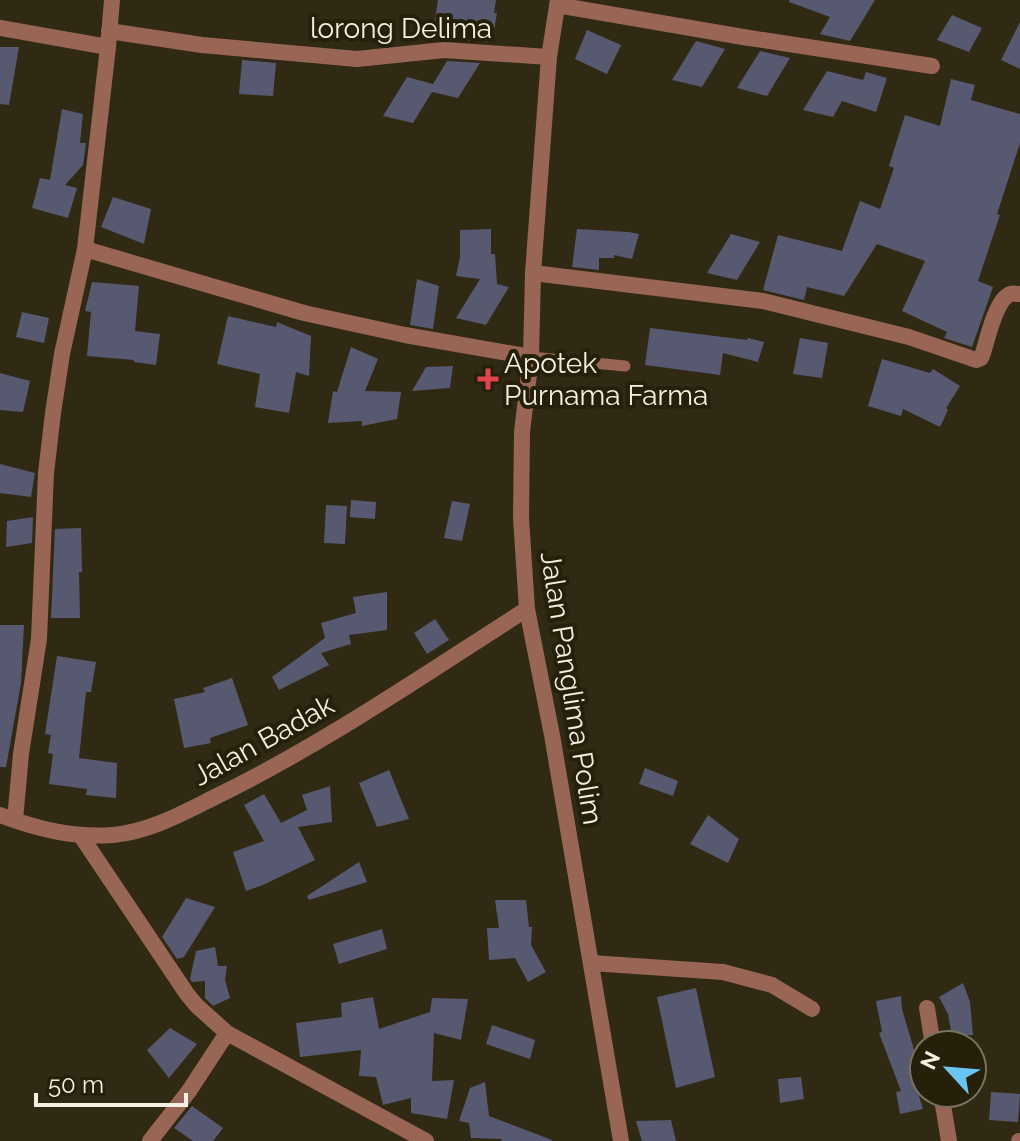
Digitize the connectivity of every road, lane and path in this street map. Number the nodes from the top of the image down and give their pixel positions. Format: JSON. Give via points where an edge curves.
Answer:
{"nodes":[{"id":1,"x":112,"y":0,"type":"edge"},
{"id":2,"x":557,"y":3,"type":"edge"},
{"id":3,"x":0,"y":28,"type":"edge"},
{"id":4,"x":109,"y":39,"type":"junction"},
{"id":5,"x":549,"y":57,"type":"junction"},
{"id":6,"x":932,"y":66,"type":"dead end"},
{"id":7,"x":85,"y":249,"type":"junction"},
{"id":8,"x":533,"y":273,"type":"junction"},
{"id":9,"x":1020,"y":294,"type":"edge"},
{"id":10,"x":531,"y":357,"type":"junction"},
{"id":11,"x":625,"y":366,"type":"dead end"},
{"id":12,"x":527,"y":609,"type":"junction"},
{"id":13,"x":7,"y":817,"type":"edge"},
{"id":14,"x":81,"y":836,"type":"junction"},
{"id":15,"x":591,"y":963,"type":"junction"},
{"id":16,"x":927,"y":1008,"type":"dead end"},
{"id":17,"x":812,"y":1009,"type":"dead end"},
{"id":18,"x":930,"y":1029,"type":"edge"},
{"id":19,"x":227,"y":1033,"type":"junction"},
{"id":20,"x":944,"y":1109,"type":"edge"},
{"id":21,"x":150,"y":1141,"type":"edge"},
{"id":22,"x":426,"y":1141,"type":"edge"},
{"id":23,"x":621,"y":1141,"type":"edge"},
{"id":24,"x":949,"y":1141,"type":"edge"}],
"edges":[{"from":1,"to":4,"type":"street"},
{"from":2,"to":5,"type":"street","name":"Jalan Panglima Polim"},
{"from":2,"to":6,"type":"street"},
{"from":3,"to":4,"type":"street","name":"lorong Delima"},
{"from":4,"to":5,"type":"street","name":"lorong Delima","via":[[357,59],[444,50]]},
{"from":4,"to":7,"type":"street"},
{"from":5,"to":8,"type":"street","name":"Jalan Panglima Polim"},
{"from":7,"to":10,"type":"street","via":[[304,313]]},
{"from":7,"to":13,"type":"street","via":[[53,413],[39,639]]},
{"from":8,"to":9,"type":"street","via":[[763,301],[909,337],[976,360],[1000,304],[1006,296]]},
{"from":8,"to":10,"type":"street","name":"Jalan Panglima Polim"},
{"from":10,"to":11,"type":"lane"},
{"from":10,"to":12,"type":"street","name":"Jalan Panglima Polim","via":[[522,432]]},
{"from":12,"to":14,"type":"street","name":"Jalan Badak","via":[[254,778],[163,823],[116,835]]},
{"from":12,"to":15,"type":"street","name":"Jalan Panglima Polim"},
{"from":13,"to":14,"type":"street","name":"Jalan Badak"},
{"from":14,"to":19,"type":"street","via":[[187,994]]},
{"from":15,"to":17,"type":"street","via":[[723,972],[772,985]]},
{"from":15,"to":23,"type":"street","name":"Jalan Panglima Polim"},
{"from":16,"to":18,"type":"street"},
{"from":19,"to":21,"type":"street"},
{"from":19,"to":22,"type":"street"},
{"from":20,"to":24,"type":"street"}]}
